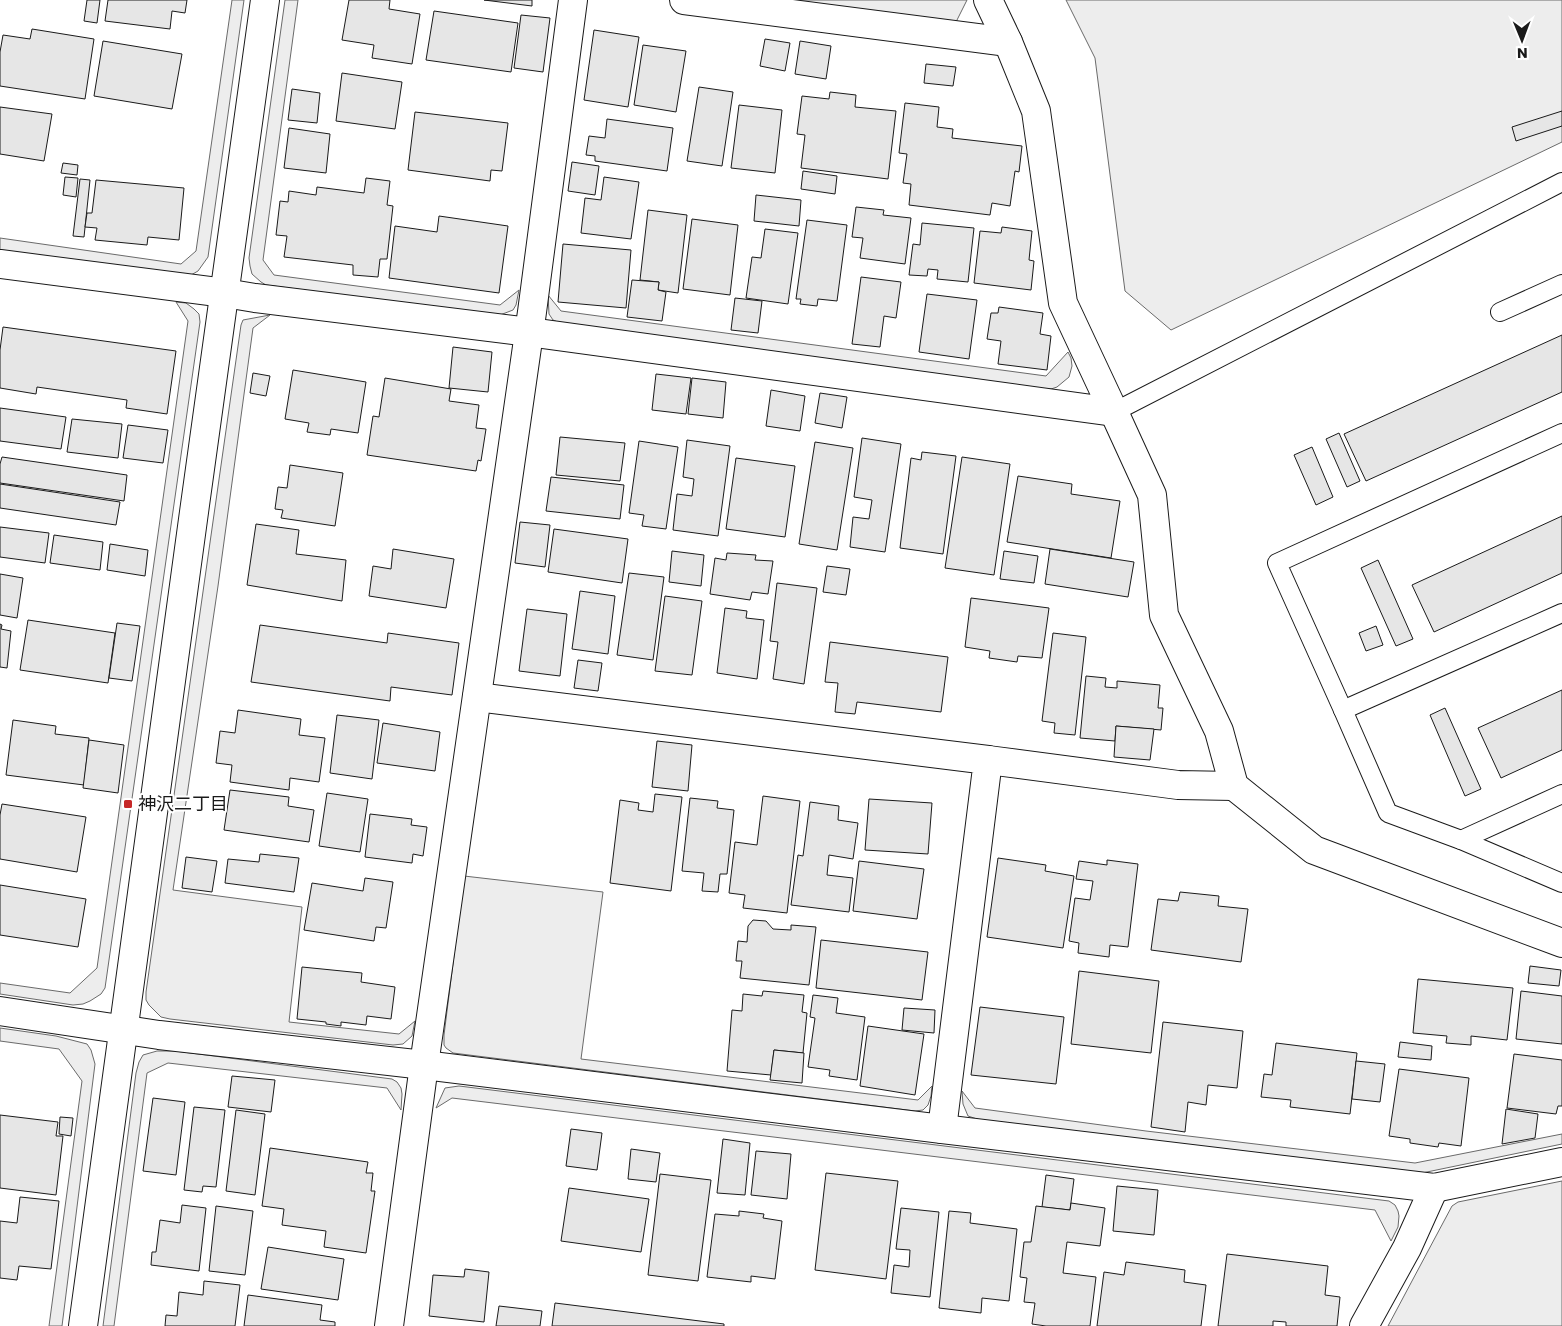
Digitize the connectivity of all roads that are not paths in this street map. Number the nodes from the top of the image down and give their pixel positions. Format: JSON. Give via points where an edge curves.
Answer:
{"nodes":[{"id":1,"x":265,"y":0,"type":"edge"},
{"id":2,"x":573,"y":0,"type":"edge"},
{"id":3,"x":684,"y":0,"type":"edge"},
{"id":4,"x":988,"y":0,"type":"edge"},
{"id":5,"x":1008,"y":42,"type":"junction"},
{"id":6,"x":1562,"y":182,"type":"edge"},
{"id":7,"x":0,"y":264,"type":"edge"},
{"id":8,"x":1562,"y":284,"type":"edge"},
{"id":9,"x":225,"y":293,"type":"junction"},
{"id":10,"x":1500,"y":312,"type":"dead end"},
{"id":11,"x":529,"y":332,"type":"junction"},
{"id":12,"x":1114,"y":412,"type":"junction"},
{"id":13,"x":1562,"y":433,"type":"edge"},
{"id":14,"x":1562,"y":613,"type":"edge"},
{"id":15,"x":477,"y":697,"type":"junction"},
{"id":16,"x":1343,"y":710,"type":"junction"},
{"id":17,"x":988,"y":760,"type":"junction"},
{"id":18,"x":1234,"y":786,"type":"junction"},
{"id":19,"x":1562,"y":794,"type":"edge"},
{"id":20,"x":1461,"y":840,"type":"junction"},
{"id":21,"x":1562,"y":883,"type":"edge"},
{"id":22,"x":1562,"y":942,"type":"edge"},
{"id":23,"x":0,"y":1011,"type":"edge"},
{"id":24,"x":121,"y":1030,"type":"junction"},
{"id":25,"x":424,"y":1065,"type":"junction"},
{"id":26,"x":942,"y":1129,"type":"junction"},
{"id":27,"x":1562,"y":1162,"type":"edge"},
{"id":28,"x":1434,"y":1188,"type":"junction"},
{"id":29,"x":83,"y":1326,"type":"edge"},
{"id":30,"x":389,"y":1326,"type":"edge"},
{"id":31,"x":1364,"y":1326,"type":"edge"}],
"edges":[{"from":1,"to":9,"type":"street"},
{"from":2,"to":11,"type":"street"},
{"from":3,"to":5,"type":"street"},
{"from":4,"to":5,"type":"street"},
{"from":5,"to":12,"type":"street","via":[[1036,111],[1063,303]]},
{"from":6,"to":12,"type":"lane"},
{"from":7,"to":9,"type":"street"},
{"from":8,"to":10,"type":"lane"},
{"from":9,"to":11,"type":"street"},
{"from":9,"to":24,"type":"street"},
{"from":11,"to":12,"type":"street"},
{"from":11,"to":15,"type":"street"},
{"from":12,"to":18,"type":"street","via":[[1152,495],[1164,615],[1219,731]]},
{"from":13,"to":16,"type":"lane","via":[[1276,563]]},
{"from":14,"to":16,"type":"lane"},
{"from":15,"to":17,"type":"street"},
{"from":15,"to":25,"type":"street"},
{"from":16,"to":20,"type":"lane","via":[[1388,814]]},
{"from":17,"to":18,"type":"street","via":[[1178,785]]},
{"from":17,"to":26,"type":"street"},
{"from":18,"to":22,"type":"street","via":[[1314,850]]},
{"from":19,"to":20,"type":"lane"},
{"from":20,"to":21,"type":"lane"},
{"from":23,"to":24,"type":"street"},
{"from":24,"to":25,"type":"street"},
{"from":24,"to":29,"type":"street"},
{"from":25,"to":26,"type":"street"},
{"from":25,"to":30,"type":"street"},
{"from":26,"to":28,"type":"street"},
{"from":27,"to":28,"type":"street"},
{"from":28,"to":31,"type":"street","via":[[1407,1248]]}]}
